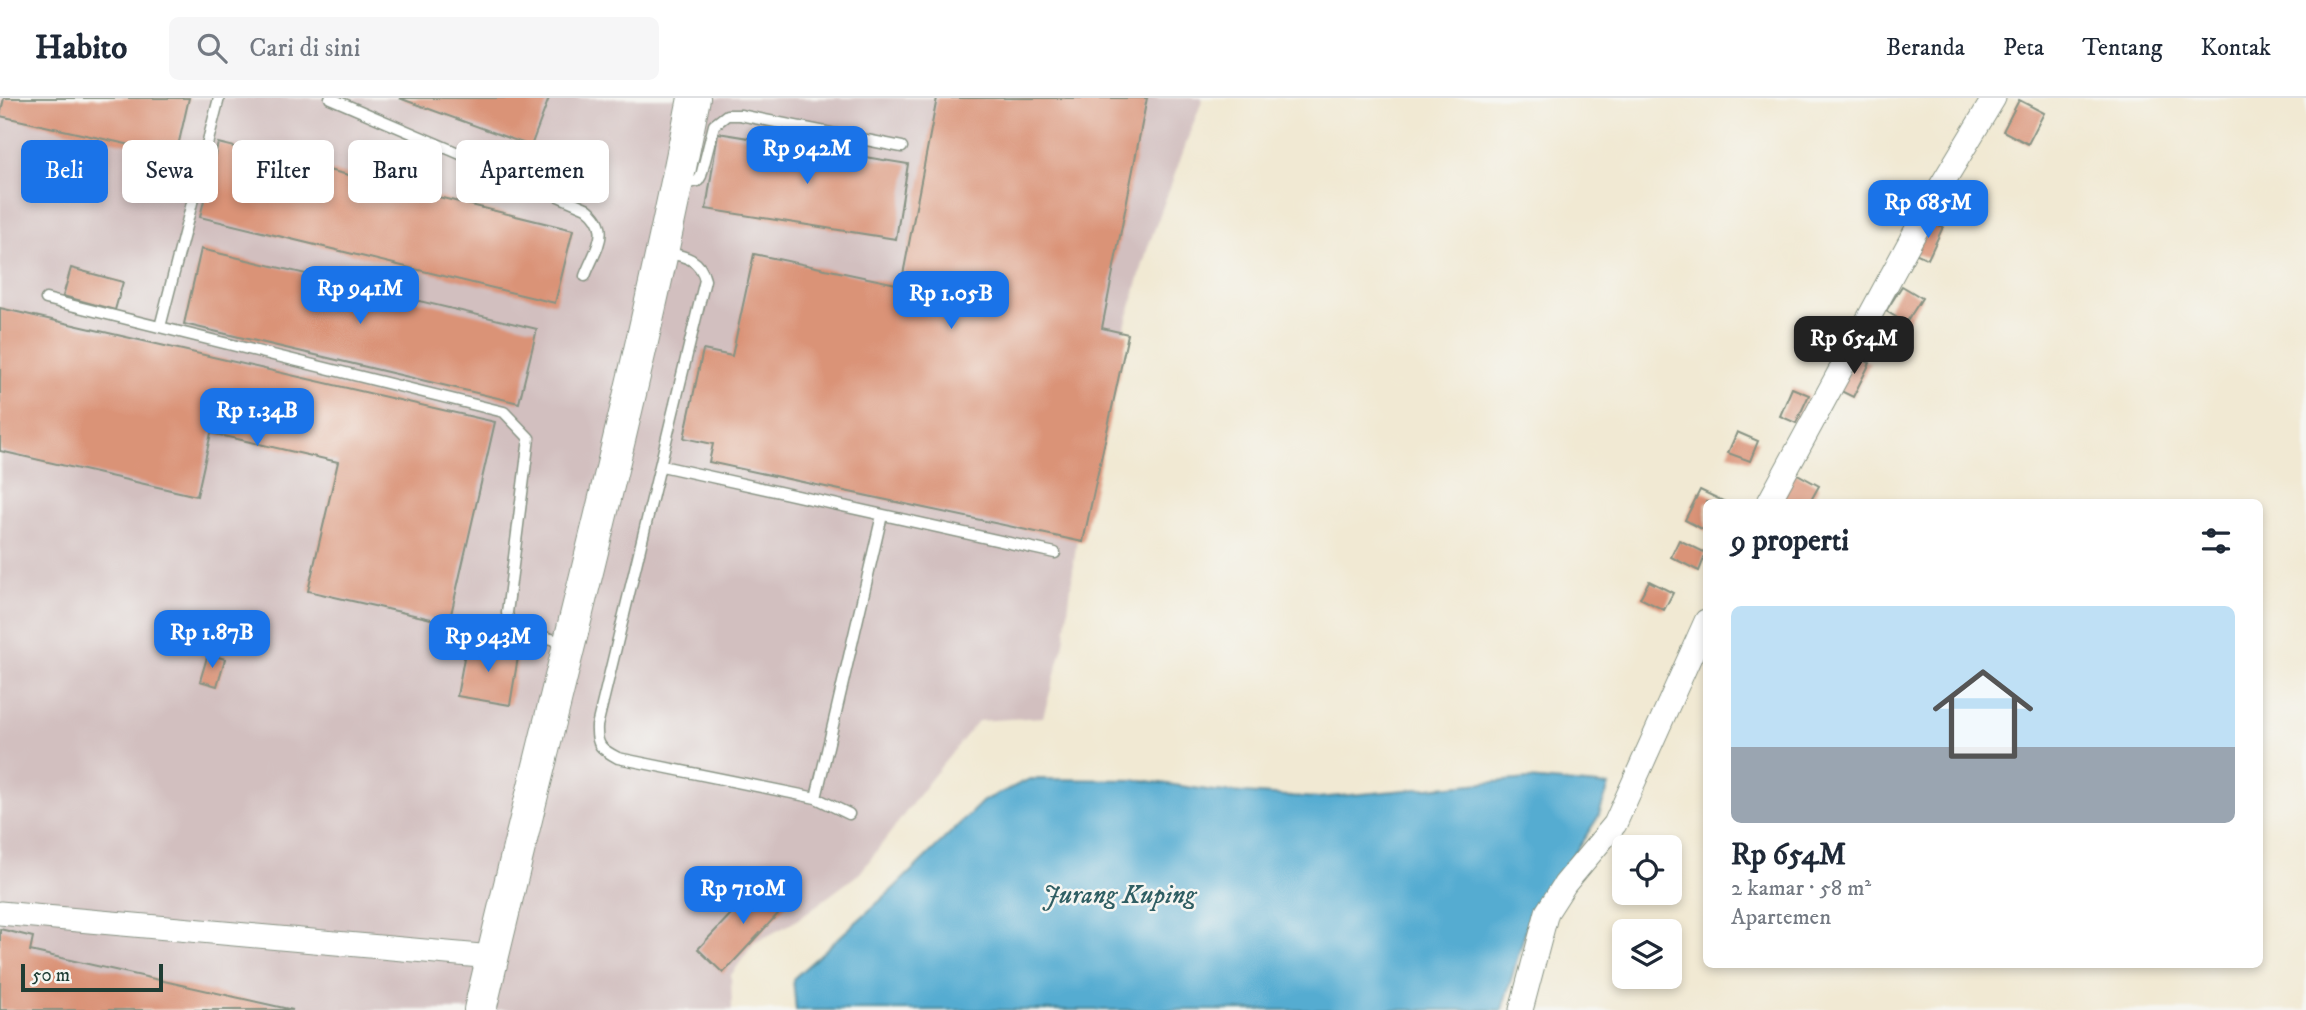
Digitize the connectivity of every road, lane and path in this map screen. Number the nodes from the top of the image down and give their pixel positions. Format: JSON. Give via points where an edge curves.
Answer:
{"nodes":[{"id":1,"x":219,"y":98,"type":"edge"},
{"id":2,"x":330,"y":98,"type":"edge"},
{"id":3,"x":694,"y":98,"type":"edge"},
{"id":4,"x":1994,"y":98,"type":"edge"},
{"id":5,"x":902,"y":147,"type":"dead end"},
{"id":6,"x":677,"y":186,"type":"junction"},
{"id":7,"x":661,"y":252,"type":"junction"},
{"id":8,"x":585,"y":276,"type":"dead end"},
{"id":9,"x":46,"y":299,"type":"dead end"},
{"id":10,"x":160,"y":327,"type":"junction"},
{"id":11,"x":662,"y":466,"type":"junction"},
{"id":12,"x":1771,"y":499,"type":"edge"},
{"id":13,"x":882,"y":515,"type":"junction"},
{"id":14,"x":1055,"y":553,"type":"dead end"},
{"id":15,"x":1703,"y":628,"type":"edge"},
{"id":16,"x":569,"y":644,"type":"junction"},
{"id":17,"x":816,"y":798,"type":"junction"},
{"id":18,"x":849,"y":814,"type":"dead end"},
{"id":19,"x":0,"y":913,"type":"edge"},
{"id":20,"x":492,"y":957,"type":"junction"},
{"id":21,"x":480,"y":1010,"type":"edge"},
{"id":22,"x":1521,"y":1010,"type":"edge"}],
"edges":[{"from":1,"to":10,"type":"lane"},
{"from":2,"to":8,"type":"lane","via":[[586,208],[601,222],[602,232]]},
{"from":3,"to":6,"type":"street"},
{"from":4,"to":12,"type":"street","via":[[1933,199]]},
{"from":5,"to":6,"type":"lane","via":[[727,115],[715,125],[698,181]]},
{"from":6,"to":7,"type":"street"},
{"from":7,"to":11,"type":"lane","via":[[689,257],[703,269],[705,280]]},
{"from":7,"to":16,"type":"street"},
{"from":9,"to":10,"type":"lane"},
{"from":10,"to":16,"type":"lane","via":[[504,412],[529,438],[509,622]]},
{"from":11,"to":13,"type":"lane"},
{"from":11,"to":17,"type":"lane","via":[[597,739],[604,751],[618,758]]},
{"from":13,"to":14,"type":"lane"},
{"from":13,"to":17,"type":"lane"},
{"from":15,"to":22,"type":"street","via":[[1615,824],[1547,912]]},
{"from":16,"to":20,"type":"street"},
{"from":17,"to":18,"type":"lane"},
{"from":19,"to":20,"type":"street"},
{"from":20,"to":21,"type":"street"}]}
